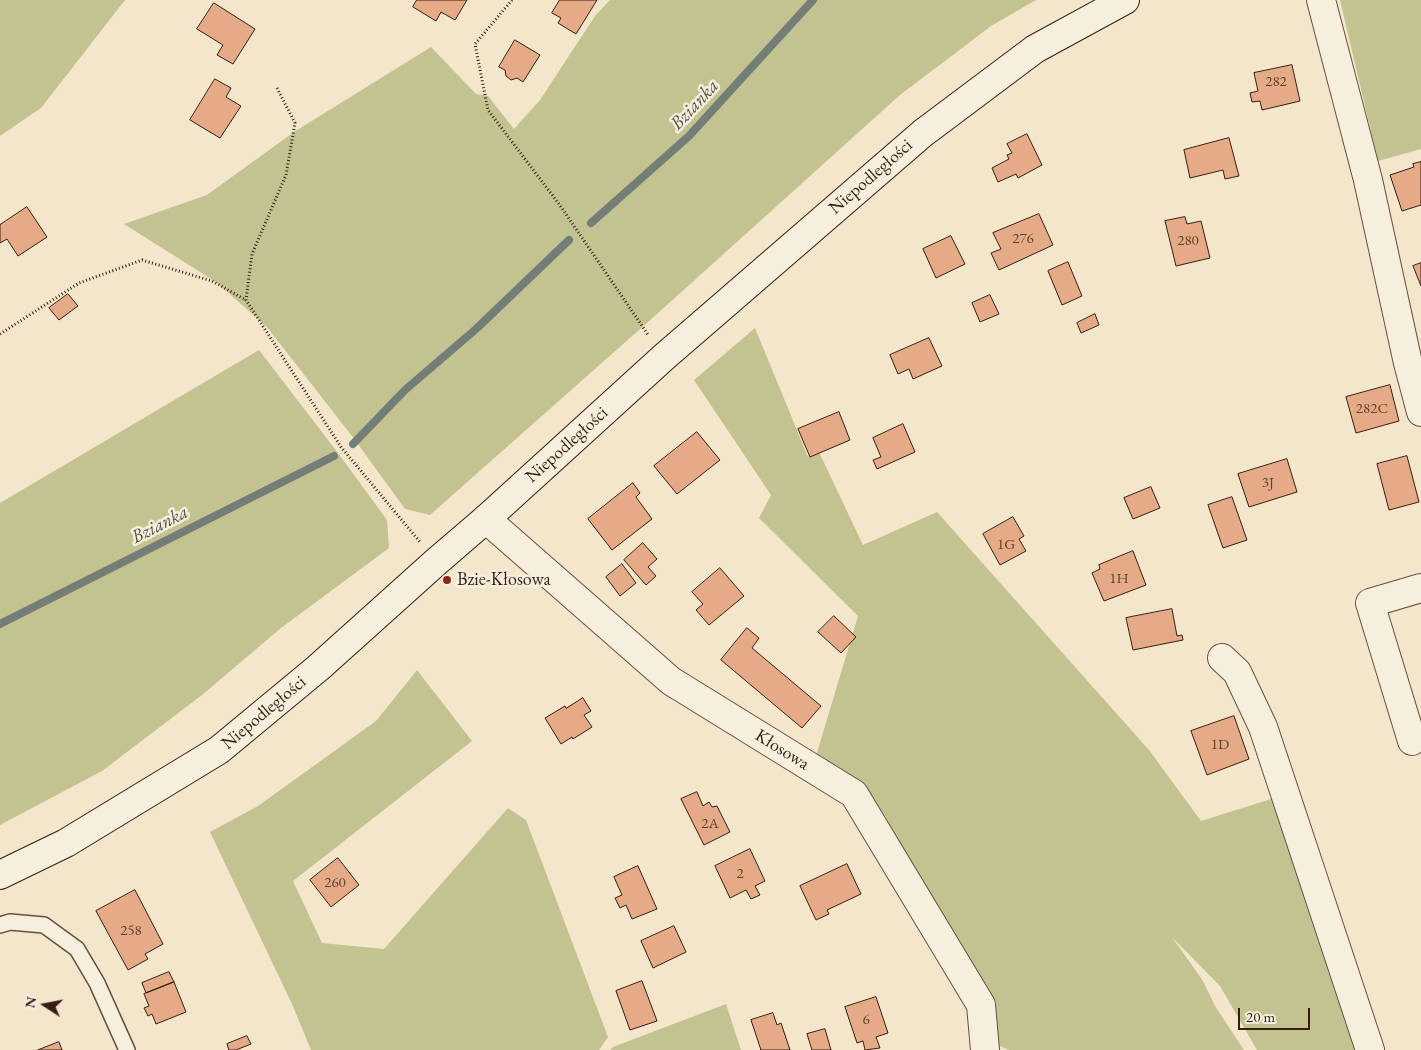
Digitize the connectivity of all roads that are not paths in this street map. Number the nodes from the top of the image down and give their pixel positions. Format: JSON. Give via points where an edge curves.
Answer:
{"nodes":[{"id":1,"x":1125,"y":0,"type":"edge"},
{"id":2,"x":1320,"y":0,"type":"edge"},
{"id":3,"x":1421,"y":412,"type":"edge"},
{"id":4,"x":486,"y":519,"type":"junction"},
{"id":5,"x":1421,"y":588,"type":"edge"},
{"id":6,"x":1222,"y":658,"type":"dead end"},
{"id":7,"x":1412,"y":741,"type":"dead end"},
{"id":8,"x":0,"y":875,"type":"edge"},
{"id":9,"x":0,"y":926,"type":"edge"},
{"id":10,"x":127,"y":1050,"type":"edge"},
{"id":11,"x":985,"y":1050,"type":"edge"},
{"id":12,"x":1370,"y":1050,"type":"edge"}],
"edges":[{"from":1,"to":4,"type":"street","name":"Niepodległości","via":[[1035,49],[923,133],[664,357]]},
{"from":2,"to":3,"type":"street","via":[[1368,180]]},
{"from":4,"to":8,"type":"street","name":"Niepodległości","via":[[220,750],[66,843]]},
{"from":4,"to":11,"type":"street","name":"Kłosowa","via":[[671,681],[854,794],[981,1005]]},
{"from":5,"to":7,"type":"street","via":[[1370,603]]},
{"from":6,"to":12,"type":"street","via":[[1237,672],[1263,727]]},
{"from":9,"to":10,"type":"lane","via":[[10,922],[44,925],[77,949],[97,983]]}]}
